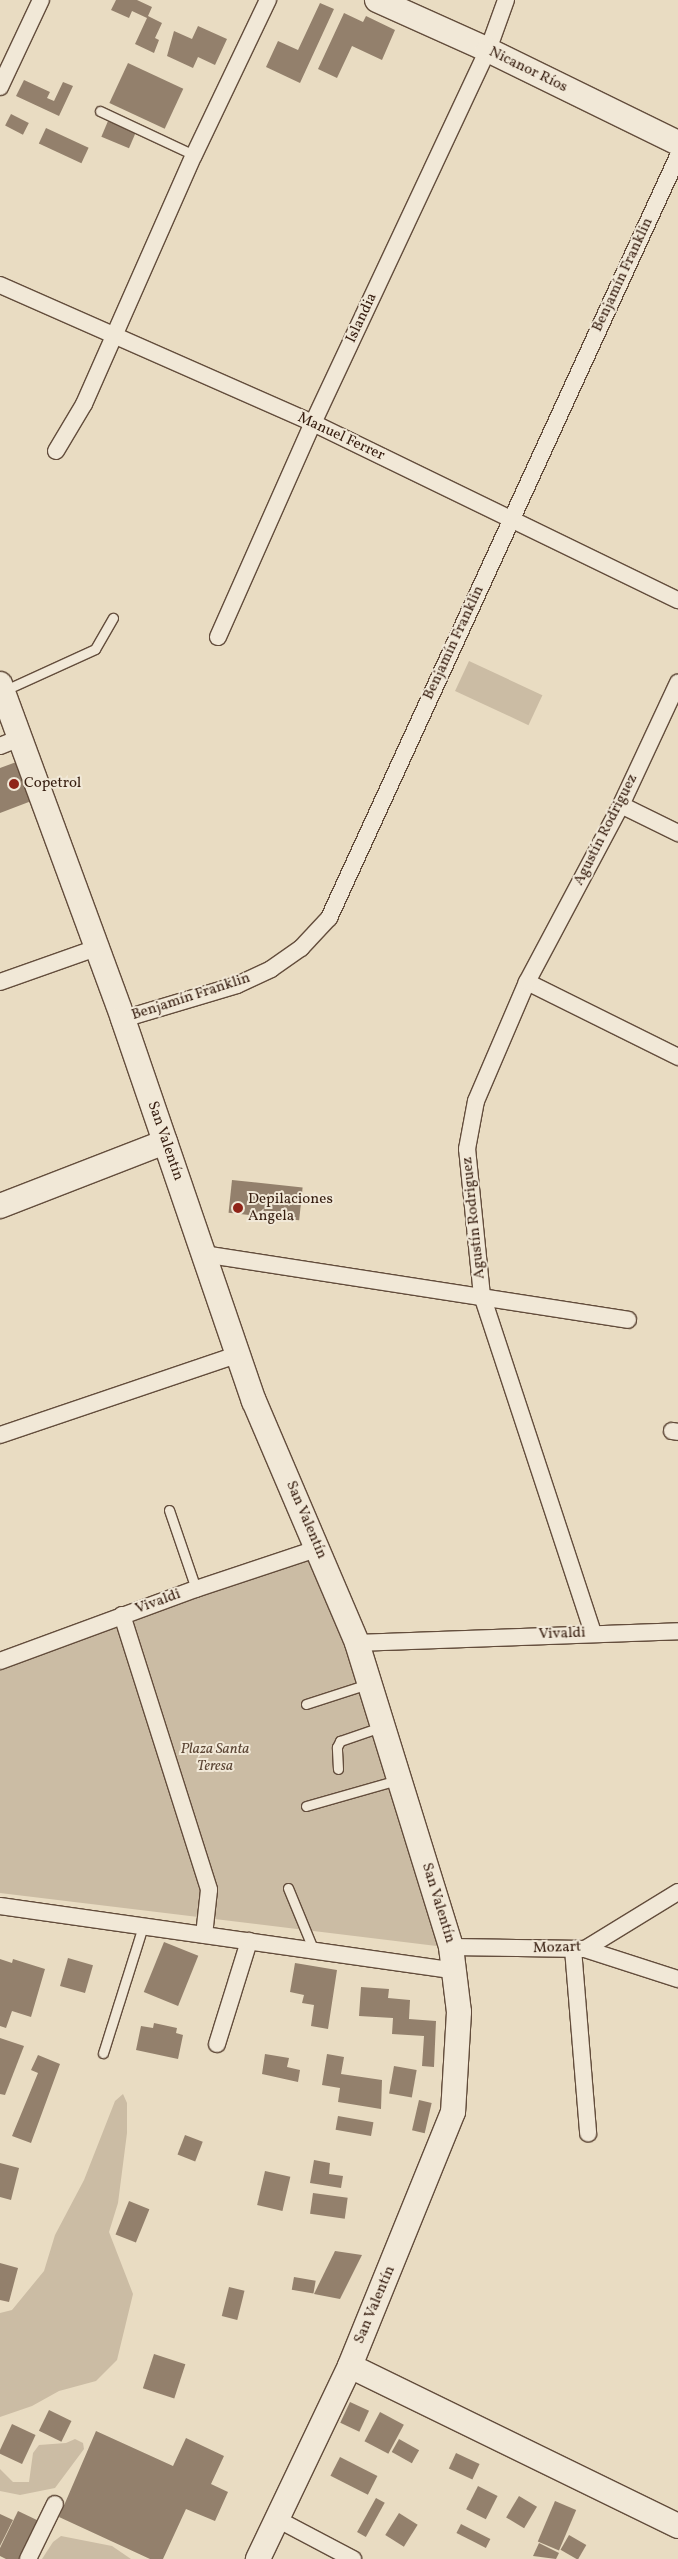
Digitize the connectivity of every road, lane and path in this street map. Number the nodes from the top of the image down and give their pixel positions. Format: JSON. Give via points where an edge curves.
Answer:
{"nodes":[{"id":1,"x":41,"y":0,"type":"edge"},
{"id":2,"x":268,"y":0,"type":"edge"},
{"id":3,"x":377,"y":0,"type":"edge"},
{"id":4,"x":506,"y":0,"type":"edge"},
{"id":5,"x":488,"y":50,"type":"junction"},
{"id":6,"x":0,"y":87,"type":"edge"},
{"id":7,"x":100,"y":111,"type":"dead end"},
{"id":8,"x":678,"y":143,"type":"edge"},
{"id":9,"x":194,"y":155,"type":"junction"},
{"id":10,"x":678,"y":156,"type":"edge"},
{"id":11,"x":0,"y":285,"type":"edge"},
{"id":12,"x":114,"y":334,"type":"junction"},
{"id":13,"x":313,"y":423,"type":"junction"},
{"id":14,"x":56,"y":451,"type":"dead end"},
{"id":15,"x":512,"y":518,"type":"junction"},
{"id":16,"x":678,"y":600,"type":"edge"},
{"id":17,"x":113,"y":618,"type":"dead end"},
{"id":18,"x":218,"y":637,"type":"dead end"},
{"id":19,"x":678,"y":684,"type":"edge"},
{"id":20,"x":1,"y":688,"type":"edge"},
{"id":21,"x":10,"y":742,"type":"edge"},
{"id":22,"x":621,"y":805,"type":"junction"},
{"id":23,"x":678,"y":833,"type":"edge"},
{"id":24,"x":96,"y":948,"type":"junction"},
{"id":25,"x":0,"y":982,"type":"edge"},
{"id":26,"x":527,"y":982,"type":"junction"},
{"id":27,"x":123,"y":1019,"type":"junction"},
{"id":28,"x":678,"y":1057,"type":"edge"},
{"id":29,"x":165,"y":1142,"type":"junction"},
{"id":30,"x":0,"y":1206,"type":"edge"},
{"id":31,"x":204,"y":1254,"type":"junction"},
{"id":32,"x":482,"y":1296,"type":"junction"},
{"id":33,"x":628,"y":1320,"type":"dead end"},
{"id":34,"x":239,"y":1354,"type":"junction"},
{"id":35,"x":0,"y":1435,"type":"edge"},
{"id":36,"x":170,"y":1510,"type":"dead end"},
{"id":37,"x":319,"y":1548,"type":"junction"},
{"id":38,"x":196,"y":1589,"type":"junction"},
{"id":39,"x":122,"y":1615,"type":"junction"},
{"id":40,"x":678,"y":1631,"type":"edge"},
{"id":41,"x":593,"y":1633,"type":"junction"},
{"id":42,"x":357,"y":1643,"type":"junction"},
{"id":43,"x":0,"y":1662,"type":"edge"},
{"id":44,"x":371,"y":1683,"type":"junction"},
{"id":45,"x":306,"y":1704,"type":"dead end"},
{"id":46,"x":384,"y":1726,"type":"junction"},
{"id":47,"x":338,"y":1769,"type":"dead end"},
{"id":48,"x":400,"y":1779,"type":"junction"},
{"id":49,"x":306,"y":1806,"type":"dead end"},
{"id":50,"x":288,"y":1888,"type":"dead end"},
{"id":51,"x":678,"y":1892,"type":"edge"},
{"id":52,"x":0,"y":1906,"type":"edge"},
{"id":53,"x":143,"y":1926,"type":"junction"},
{"id":54,"x":204,"y":1935,"type":"junction"},
{"id":55,"x":249,"y":1941,"type":"junction"},
{"id":56,"x":451,"y":1947,"type":"junction"},
{"id":57,"x":579,"y":1949,"type":"junction"},
{"id":58,"x":314,"y":1951,"type":"junction"},
{"id":59,"x":454,"y":1971,"type":"junction"},
{"id":60,"x":678,"y":1978,"type":"edge"},
{"id":61,"x":218,"y":2044,"type":"dead end"},
{"id":62,"x":103,"y":2053,"type":"dead end"},
{"id":63,"x":588,"y":2133,"type":"dead end"},
{"id":64,"x":350,"y":2366,"type":"junction"},
{"id":65,"x":55,"y":2504,"type":"dead end"},
{"id":66,"x":277,"y":2519,"type":"junction"},
{"id":67,"x":678,"y":2526,"type":"edge"},
{"id":68,"x":28,"y":2559,"type":"edge"},
{"id":69,"x":258,"y":2559,"type":"edge"},
{"id":70,"x":352,"y":2559,"type":"edge"}],
"edges":[{"from":1,"to":6,"type":"street"},
{"from":2,"to":9,"type":"street"},
{"from":3,"to":5,"type":"main road","name":"Nicanor Ríos"},
{"from":4,"to":5,"type":"street","name":"Islandia"},
{"from":5,"to":8,"type":"main road","name":"Nicanor Ríos"},
{"from":5,"to":13,"type":"street","name":"Islandia"},
{"from":7,"to":9,"type":"lane"},
{"from":9,"to":12,"type":"street"},
{"from":10,"to":15,"type":"street","name":"Benjamín Franklin"},
{"from":11,"to":12,"type":"street","name":"Manuel Ferrer"},
{"from":12,"to":13,"type":"street","name":"Manuel Ferrer"},
{"from":12,"to":14,"type":"street","via":[[84,404]]},
{"from":13,"to":15,"type":"street","name":"Manuel Ferrer"},
{"from":13,"to":18,"type":"street","name":"Islandia"},
{"from":15,"to":16,"type":"street","name":"Manuel Ferrer"},
{"from":15,"to":27,"type":"street","name":"Benjamín Franklin","via":[[329,918],[301,948],[271,969],[237,985]]},
{"from":17,"to":20,"type":"lane","via":[[95,649]]},
{"from":19,"to":22,"type":"street","name":"Agustín Rodriguez"},
{"from":20,"to":21,"type":"main road","name":"San Valentín"},
{"from":21,"to":24,"type":"main road","name":"San Valentín"},
{"from":22,"to":23,"type":"street"},
{"from":22,"to":26,"type":"street","name":"Agustín Rodriguez"},
{"from":24,"to":25,"type":"street"},
{"from":24,"to":27,"type":"main road","name":"San Valentín"},
{"from":26,"to":28,"type":"street"},
{"from":26,"to":32,"type":"street","name":"Agustín Rodriguez","via":[[476,1100],[467,1149]]},
{"from":27,"to":29,"type":"main road","name":"San Valentín"},
{"from":29,"to":30,"type":"main road"},
{"from":29,"to":31,"type":"main road","name":"San Valentín"},
{"from":31,"to":32,"type":"street"},
{"from":31,"to":34,"type":"main road","name":"San Valentín"},
{"from":32,"to":33,"type":"street"},
{"from":32,"to":41,"type":"street","name":"Agustín Rodriguez"},
{"from":34,"to":35,"type":"street"},
{"from":34,"to":37,"type":"main road","name":"San Valentín","via":[[254,1401]]},
{"from":36,"to":38,"type":"lane"},
{"from":37,"to":38,"type":"street","name":"Vivaldi"},
{"from":37,"to":42,"type":"main road","name":"San Valentín"},
{"from":38,"to":39,"type":"street","name":"Vivaldi"},
{"from":39,"to":43,"type":"street","name":"Vivaldi"},
{"from":39,"to":54,"type":"street","via":[[209,1890]]},
{"from":40,"to":41,"type":"street","name":"Vivaldi"},
{"from":41,"to":42,"type":"street","name":"Vivaldi"},
{"from":42,"to":44,"type":"main road","name":"San Valentín"},
{"from":44,"to":45,"type":"lane"},
{"from":44,"to":46,"type":"main road","name":"San Valentín"},
{"from":46,"to":47,"type":"lane","via":[[340,1741],[337,1747]]},
{"from":46,"to":48,"type":"main road","name":"San Valentín"},
{"from":48,"to":49,"type":"lane"},
{"from":48,"to":56,"type":"main road","name":"San Valentín"},
{"from":50,"to":58,"type":"lane"},
{"from":51,"to":57,"type":"street","name":"Mozart"},
{"from":52,"to":53,"type":"street"},
{"from":53,"to":54,"type":"street"},
{"from":53,"to":62,"type":"lane"},
{"from":54,"to":55,"type":"street"},
{"from":55,"to":58,"type":"street"},
{"from":55,"to":61,"type":"street"},
{"from":56,"to":57,"type":"street","name":"Mozart"},
{"from":56,"to":59,"type":"main road","name":"San Valentín"},
{"from":57,"to":60,"type":"street"},
{"from":57,"to":63,"type":"street"},
{"from":58,"to":59,"type":"street"},
{"from":59,"to":64,"type":"main road","name":"San Valentín","via":[[459,2012],[453,2112]]},
{"from":64,"to":66,"type":"main road","name":"San Valentín"},
{"from":64,"to":67,"type":"main road"},
{"from":65,"to":68,"type":"street"},
{"from":66,"to":69,"type":"main road","name":"San Valentín"},
{"from":66,"to":70,"type":"street"}]}
